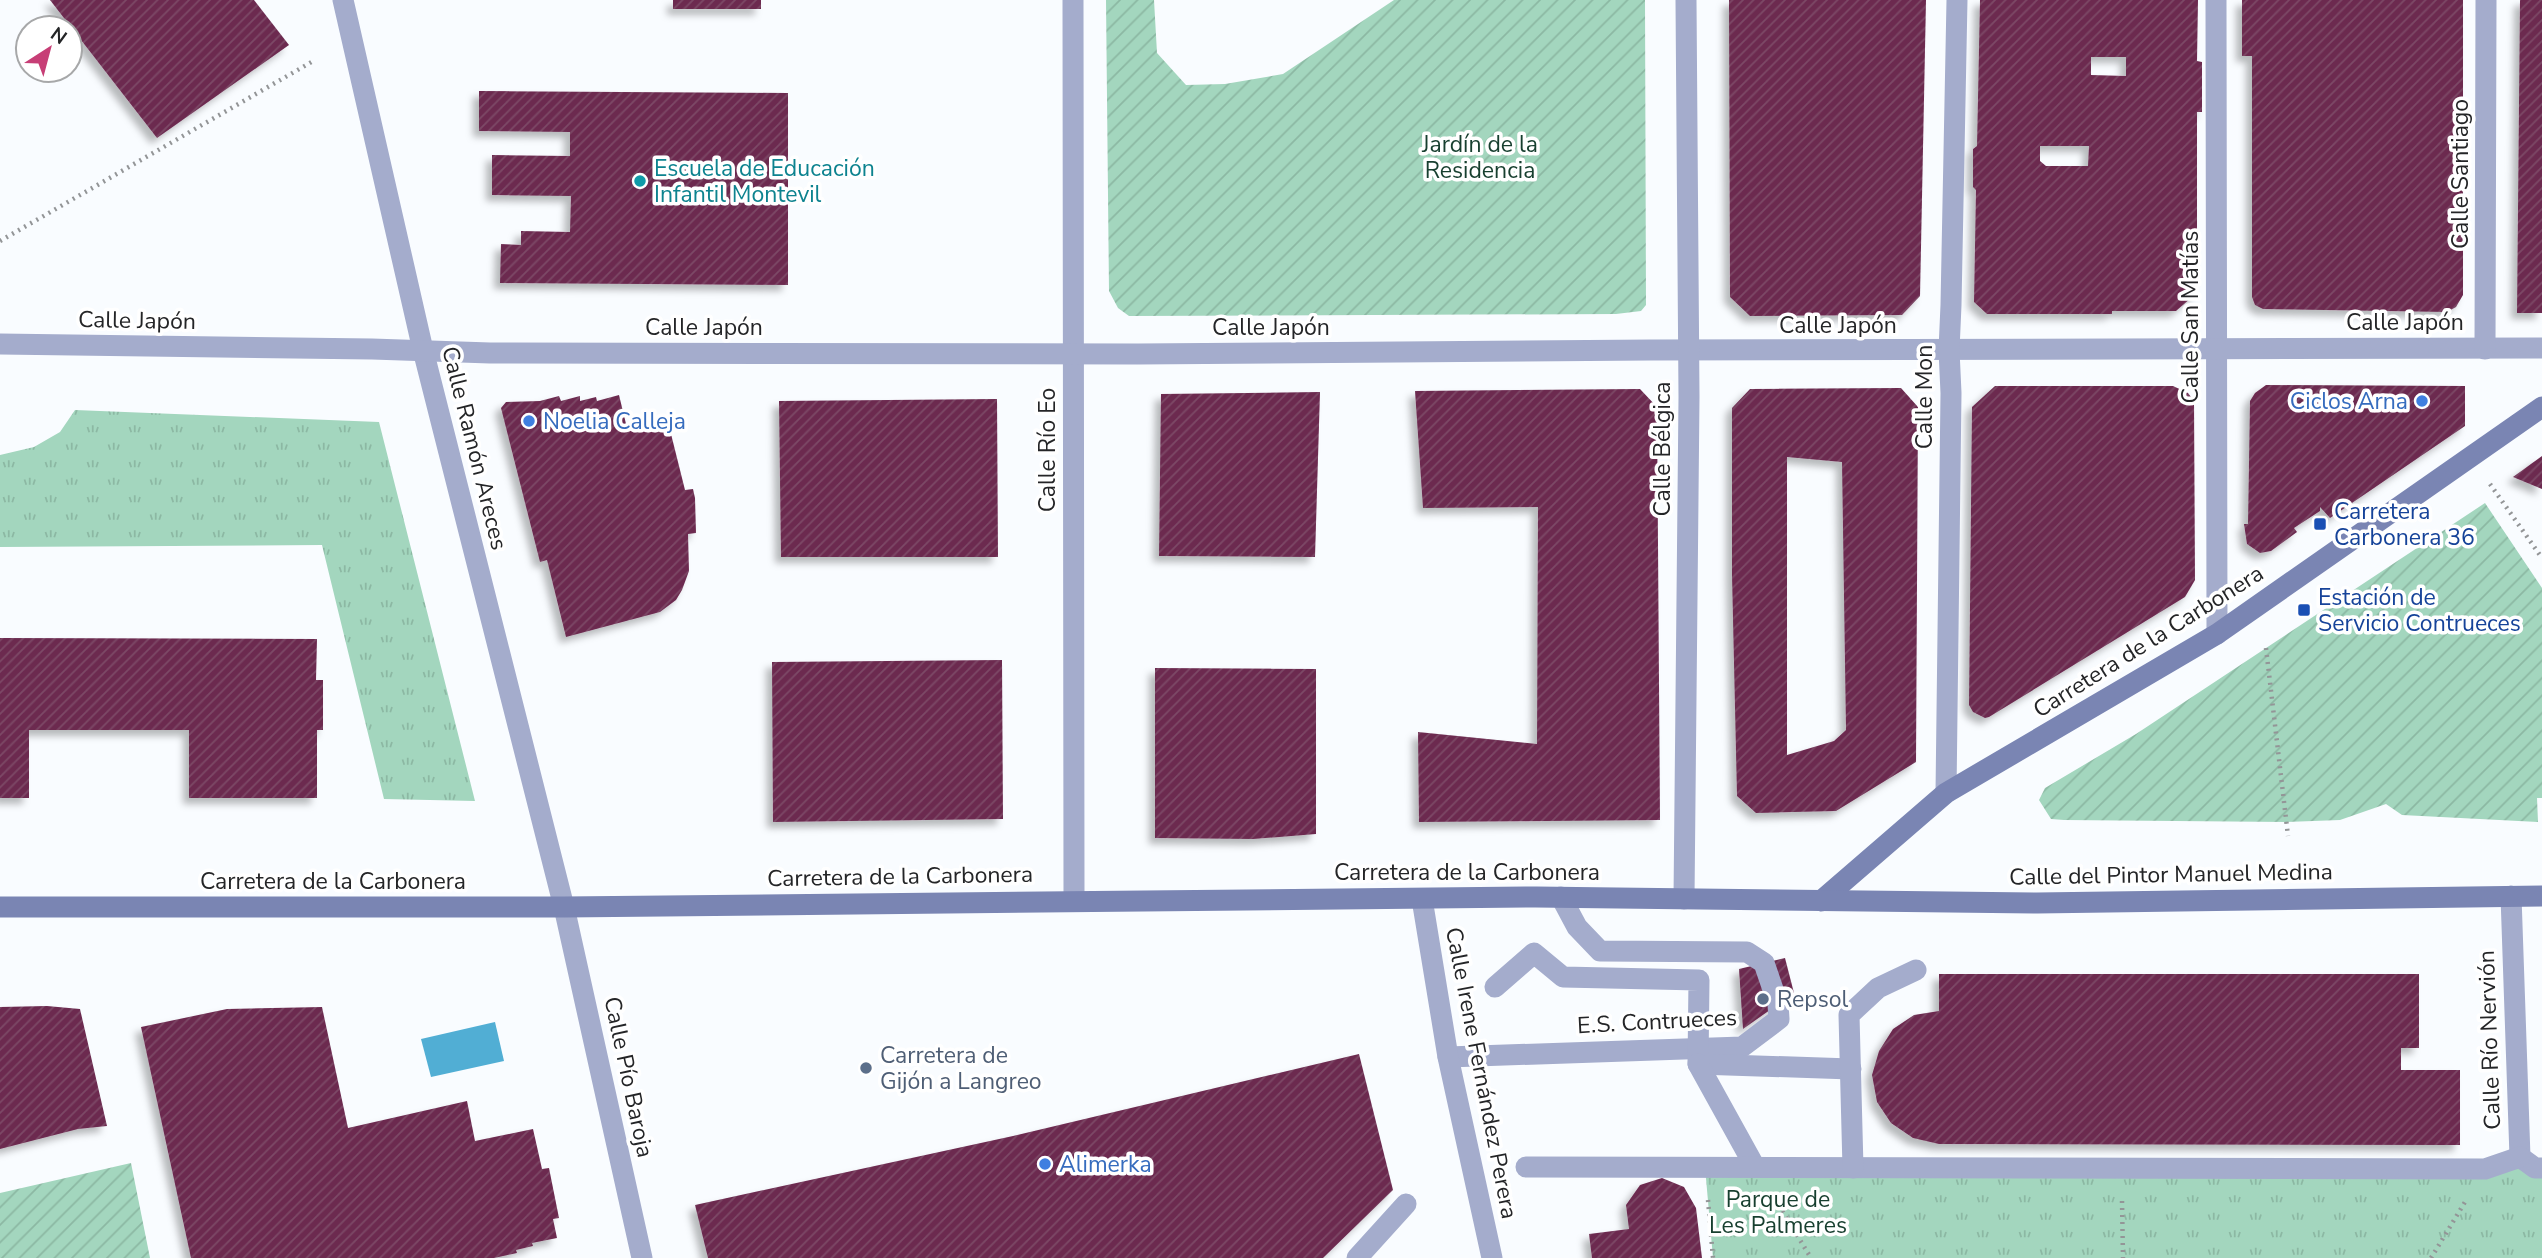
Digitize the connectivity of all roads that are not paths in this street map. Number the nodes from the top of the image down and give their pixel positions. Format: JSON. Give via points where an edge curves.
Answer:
{"nodes":[{"id":1,"x":343,"y":0,"type":"edge"},
{"id":2,"x":1073,"y":0,"type":"edge"},
{"id":3,"x":1686,"y":0,"type":"edge"},
{"id":4,"x":1957,"y":0,"type":"edge"},
{"id":5,"x":2216,"y":0,"type":"edge"},
{"id":6,"x":2486,"y":0,"type":"edge"},
{"id":7,"x":0,"y":344,"type":"edge"},
{"id":8,"x":2216,"y":348,"type":"junction"},
{"id":9,"x":2542,"y":348,"type":"edge"},
{"id":10,"x":2486,"y":349,"type":"junction"},
{"id":11,"x":423,"y":350,"type":"junction"},
{"id":12,"x":1949,"y":350,"type":"junction"},
{"id":13,"x":1689,"y":351,"type":"junction"},
{"id":14,"x":1073,"y":354,"type":"junction"},
{"id":15,"x":2542,"y":407,"type":"edge"},
{"id":16,"x":2217,"y":635,"type":"junction"},
{"id":17,"x":1946,"y":793,"type":"junction"},
{"id":18,"x":2511,"y":896,"type":"junction"},
{"id":19,"x":2542,"y":896,"type":"edge"},
{"id":20,"x":1561,"y":897,"type":"junction"},
{"id":21,"x":1422,"y":899,"type":"junction"},
{"id":22,"x":1684,"y":899,"type":"junction"},
{"id":23,"x":1074,"y":901,"type":"junction"},
{"id":24,"x":1811,"y":901,"type":"junction"},
{"id":25,"x":0,"y":907,"type":"edge"},
{"id":26,"x":564,"y":907,"type":"junction"},
{"id":27,"x":1916,"y":970,"type":"dead end"},
{"id":28,"x":1495,"y":987,"type":"dead end"},
{"id":29,"x":1698,"y":1056,"type":"junction"},
{"id":30,"x":1448,"y":1057,"type":"junction"},
{"id":31,"x":1851,"y":1069,"type":"junction"},
{"id":32,"x":2520,"y":1157,"type":"junction"},
{"id":33,"x":1526,"y":1167,"type":"dead end"},
{"id":34,"x":1755,"y":1167,"type":"junction"},
{"id":35,"x":1853,"y":1168,"type":"junction"},
{"id":36,"x":2542,"y":1168,"type":"edge"},
{"id":37,"x":1406,"y":1205,"type":"dead end"},
{"id":38,"x":642,"y":1258,"type":"edge"},
{"id":39,"x":1357,"y":1258,"type":"edge"},
{"id":40,"x":1492,"y":1258,"type":"edge"}],
"edges":[{"from":1,"to":11,"type":"street","name":"Calle Ramón Areces"},
{"from":2,"to":14,"type":"street","name":"Calle Río Eo"},
{"from":3,"to":13,"type":"street","name":"Calle Bélgica"},
{"from":4,"to":12,"type":"street","name":"Calle Mon"},
{"from":5,"to":8,"type":"street","name":"Calle San Matías"},
{"from":6,"to":10,"type":"street","name":"Calle Santiago"},
{"from":7,"to":11,"type":"street","name":"Calle Japón"},
{"from":8,"to":10,"type":"street","name":"Calle Japón"},
{"from":8,"to":12,"type":"street","name":"Calle Japón"},
{"from":8,"to":16,"type":"street","name":"Calle San Matías"},
{"from":9,"to":10,"type":"street","name":"Calle Japón"},
{"from":11,"to":14,"type":"street","name":"Calle Japón"},
{"from":11,"to":26,"type":"street","name":"Calle Ramón Areces"},
{"from":12,"to":13,"type":"street","name":"Calle Japón"},
{"from":12,"to":17,"type":"street","name":"Calle Mon"},
{"from":13,"to":14,"type":"street","name":"Calle Japón"},
{"from":13,"to":22,"type":"street","name":"Calle Bélgica"},
{"from":14,"to":23,"type":"street","name":"Calle Río Eo"},
{"from":15,"to":16,"type":"street","name":"Carretera de la Carbonera"},
{"from":16,"to":17,"type":"street","name":"Carretera de la Carbonera"},
{"from":17,"to":24,"type":"street","name":"Carretera de la Carbonera"},
{"from":18,"to":19,"type":"street","name":"Calle del Pintor Manuel Medina"},
{"from":18,"to":24,"type":"street","name":"Calle del Pintor Manuel Medina","via":[[2037,903]]},
{"from":18,"to":32,"type":"street","name":"Calle Río Nervión"},
{"from":20,"to":21,"type":"street","name":"Carretera de la Carbonera"},
{"from":20,"to":22,"type":"street","name":"Carretera de la Carbonera"},
{"from":20,"to":29,"type":"street","name":"E.S. Contrueces","via":[[1577,927],[1600,951],[1747,952],[1764,963],[1779,1019],[1742,1047]]},
{"from":21,"to":23,"type":"street","name":"Carretera de la Carbonera"},
{"from":21,"to":30,"type":"street","name":"Calle Irene Fernández Perera"},
{"from":22,"to":24,"type":"street","name":"Carretera de la Carbonera"},
{"from":23,"to":26,"type":"street","name":"Carretera de la Carbonera"},
{"from":25,"to":26,"type":"street","name":"Carretera de la Carbonera"},
{"from":26,"to":38,"type":"street","name":"Calle Pío Baroja"},
{"from":27,"to":31,"type":"street","via":[[1878,988],[1849,1015]]},
{"from":28,"to":29,"type":"street","via":[[1534,953],[1563,977],[1699,980]]},
{"from":29,"to":30,"type":"street","name":"E.S. Contrueces"},
{"from":29,"to":31,"type":"street"},
{"from":29,"to":34,"type":"street"},
{"from":30,"to":40,"type":"street","name":"Calle Irene Fernández Perera"},
{"from":31,"to":35,"type":"street"},
{"from":32,"to":35,"type":"street","via":[[2485,1169]]},
{"from":32,"to":36,"type":"street","name":"Calle Río Nervión"},
{"from":33,"to":34,"type":"street"},
{"from":34,"to":35,"type":"street"},
{"from":37,"to":39,"type":"street"}]}
